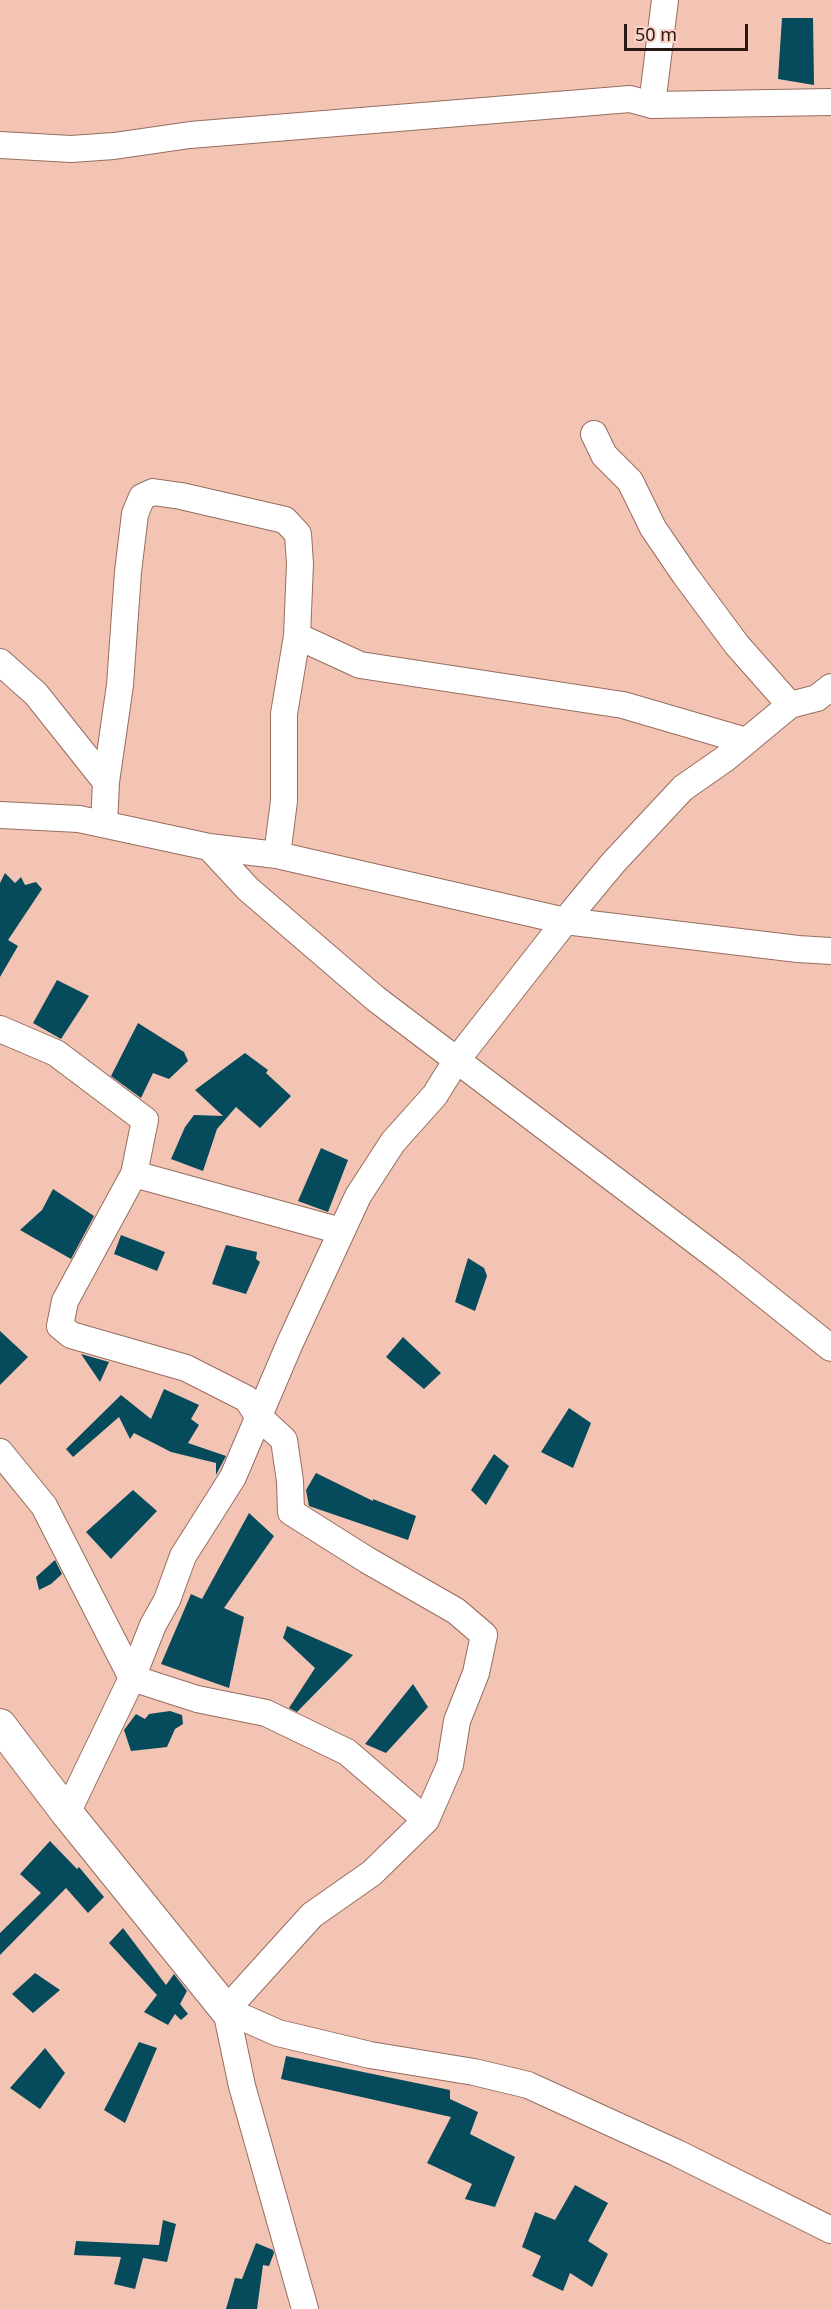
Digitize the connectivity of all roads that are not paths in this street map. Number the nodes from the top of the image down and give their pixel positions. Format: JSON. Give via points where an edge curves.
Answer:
{"nodes":[{"id":1,"x":665,"y":0,"type":"edge"},
{"id":2,"x":831,"y":102,"type":"edge"},
{"id":3,"x":652,"y":105,"type":"junction"},
{"id":4,"x":0,"y":145,"type":"edge"},
{"id":5,"x":594,"y":434,"type":"dead end"},
{"id":6,"x":297,"y":636,"type":"junction"},
{"id":7,"x":0,"y":662,"type":"edge"},
{"id":8,"x":831,"y":687,"type":"edge"},
{"id":9,"x":790,"y":705,"type":"junction"},
{"id":10,"x":746,"y":741,"type":"junction"},
{"id":11,"x":106,"y":782,"type":"junction"},
{"id":12,"x":1,"y":817,"type":"edge"},
{"id":13,"x":104,"y":824,"type":"junction"},
{"id":14,"x":209,"y":847,"type":"junction"},
{"id":15,"x":277,"y":855,"type":"junction"},
{"id":16,"x":565,"y":921,"type":"junction"},
{"id":17,"x":831,"y":951,"type":"edge"},
{"id":18,"x":0,"y":1029,"type":"edge"},
{"id":19,"x":456,"y":1061,"type":"junction"},
{"id":20,"x":134,"y":1174,"type":"junction"},
{"id":21,"x":341,"y":1231,"type":"junction"},
{"id":22,"x":831,"y":1348,"type":"edge"},
{"id":23,"x":258,"y":1416,"type":"junction"},
{"id":24,"x":0,"y":1452,"type":"edge"},
{"id":25,"x":132,"y":1678,"type":"junction"},
{"id":26,"x":0,"y":1725,"type":"edge"},
{"id":27,"x":67,"y":1813,"type":"junction"},
{"id":28,"x":426,"y":1820,"type":"junction"},
{"id":29,"x":226,"y":2010,"type":"junction"},
{"id":30,"x":831,"y":2230,"type":"edge"},
{"id":31,"x":305,"y":2309,"type":"edge"}],
"edges":[{"from":1,"to":3,"type":"street"},
{"from":2,"to":3,"type":"street"},
{"from":3,"to":4,"type":"street","via":[[630,99],[190,135],[82,148]]},
{"from":5,"to":9,"type":"street","via":[[604,455],[630,482],[652,528],[685,575],[737,645]]},
{"from":6,"to":10,"type":"street","via":[[360,664],[623,705]]},
{"from":6,"to":11,"type":"street","via":[[298,534],[285,520],[181,496],[153,492],[142,496],[135,514],[120,685]]},
{"from":6,"to":15,"type":"street","via":[[284,714],[284,801]]},
{"from":7,"to":11,"type":"street","via":[[36,694]]},
{"from":8,"to":9,"type":"street","via":[[817,698]]},
{"from":9,"to":10,"type":"street"},
{"from":10,"to":16,"type":"street","via":[[683,788]]},
{"from":11,"to":13,"type":"street"},
{"from":12,"to":13,"type":"street","via":[[79,819]]},
{"from":13,"to":14,"type":"street"},
{"from":14,"to":15,"type":"street"},
{"from":14,"to":19,"type":"street","via":[[248,889],[376,999]]},
{"from":15,"to":16,"type":"street"},
{"from":16,"to":17,"type":"street"},
{"from":16,"to":19,"type":"street"},
{"from":18,"to":20,"type":"street","via":[[56,1053],[145,1120]]},
{"from":19,"to":21,"type":"street","via":[[435,1095],[393,1142]]},
{"from":19,"to":22,"type":"street"},
{"from":20,"to":21,"type":"street"},
{"from":20,"to":23,"type":"street","via":[[65,1301],[60,1326],[71,1335],[186,1368],[247,1399]]},
{"from":21,"to":23,"type":"street"},
{"from":23,"to":25,"type":"street","via":[[233,1477],[183,1556]]},
{"from":23,"to":28,"type":"street","via":[[284,1440],[291,1512],[456,1611],[484,1635],[476,1673],[457,1721],[450,1765]]},
{"from":24,"to":25,"type":"street","via":[[44,1506]]},
{"from":25,"to":27,"type":"street"},
{"from":25,"to":28,"type":"street","via":[[197,1699],[266,1713],[337,1747]]},
{"from":26,"to":27,"type":"main road"},
{"from":27,"to":29,"type":"main road"},
{"from":28,"to":29,"type":"street","via":[[372,1873],[312,1915]]},
{"from":29,"to":30,"type":"street","via":[[278,2033],[528,2085]]},
{"from":29,"to":31,"type":"street","via":[[242,2086]]}]}
